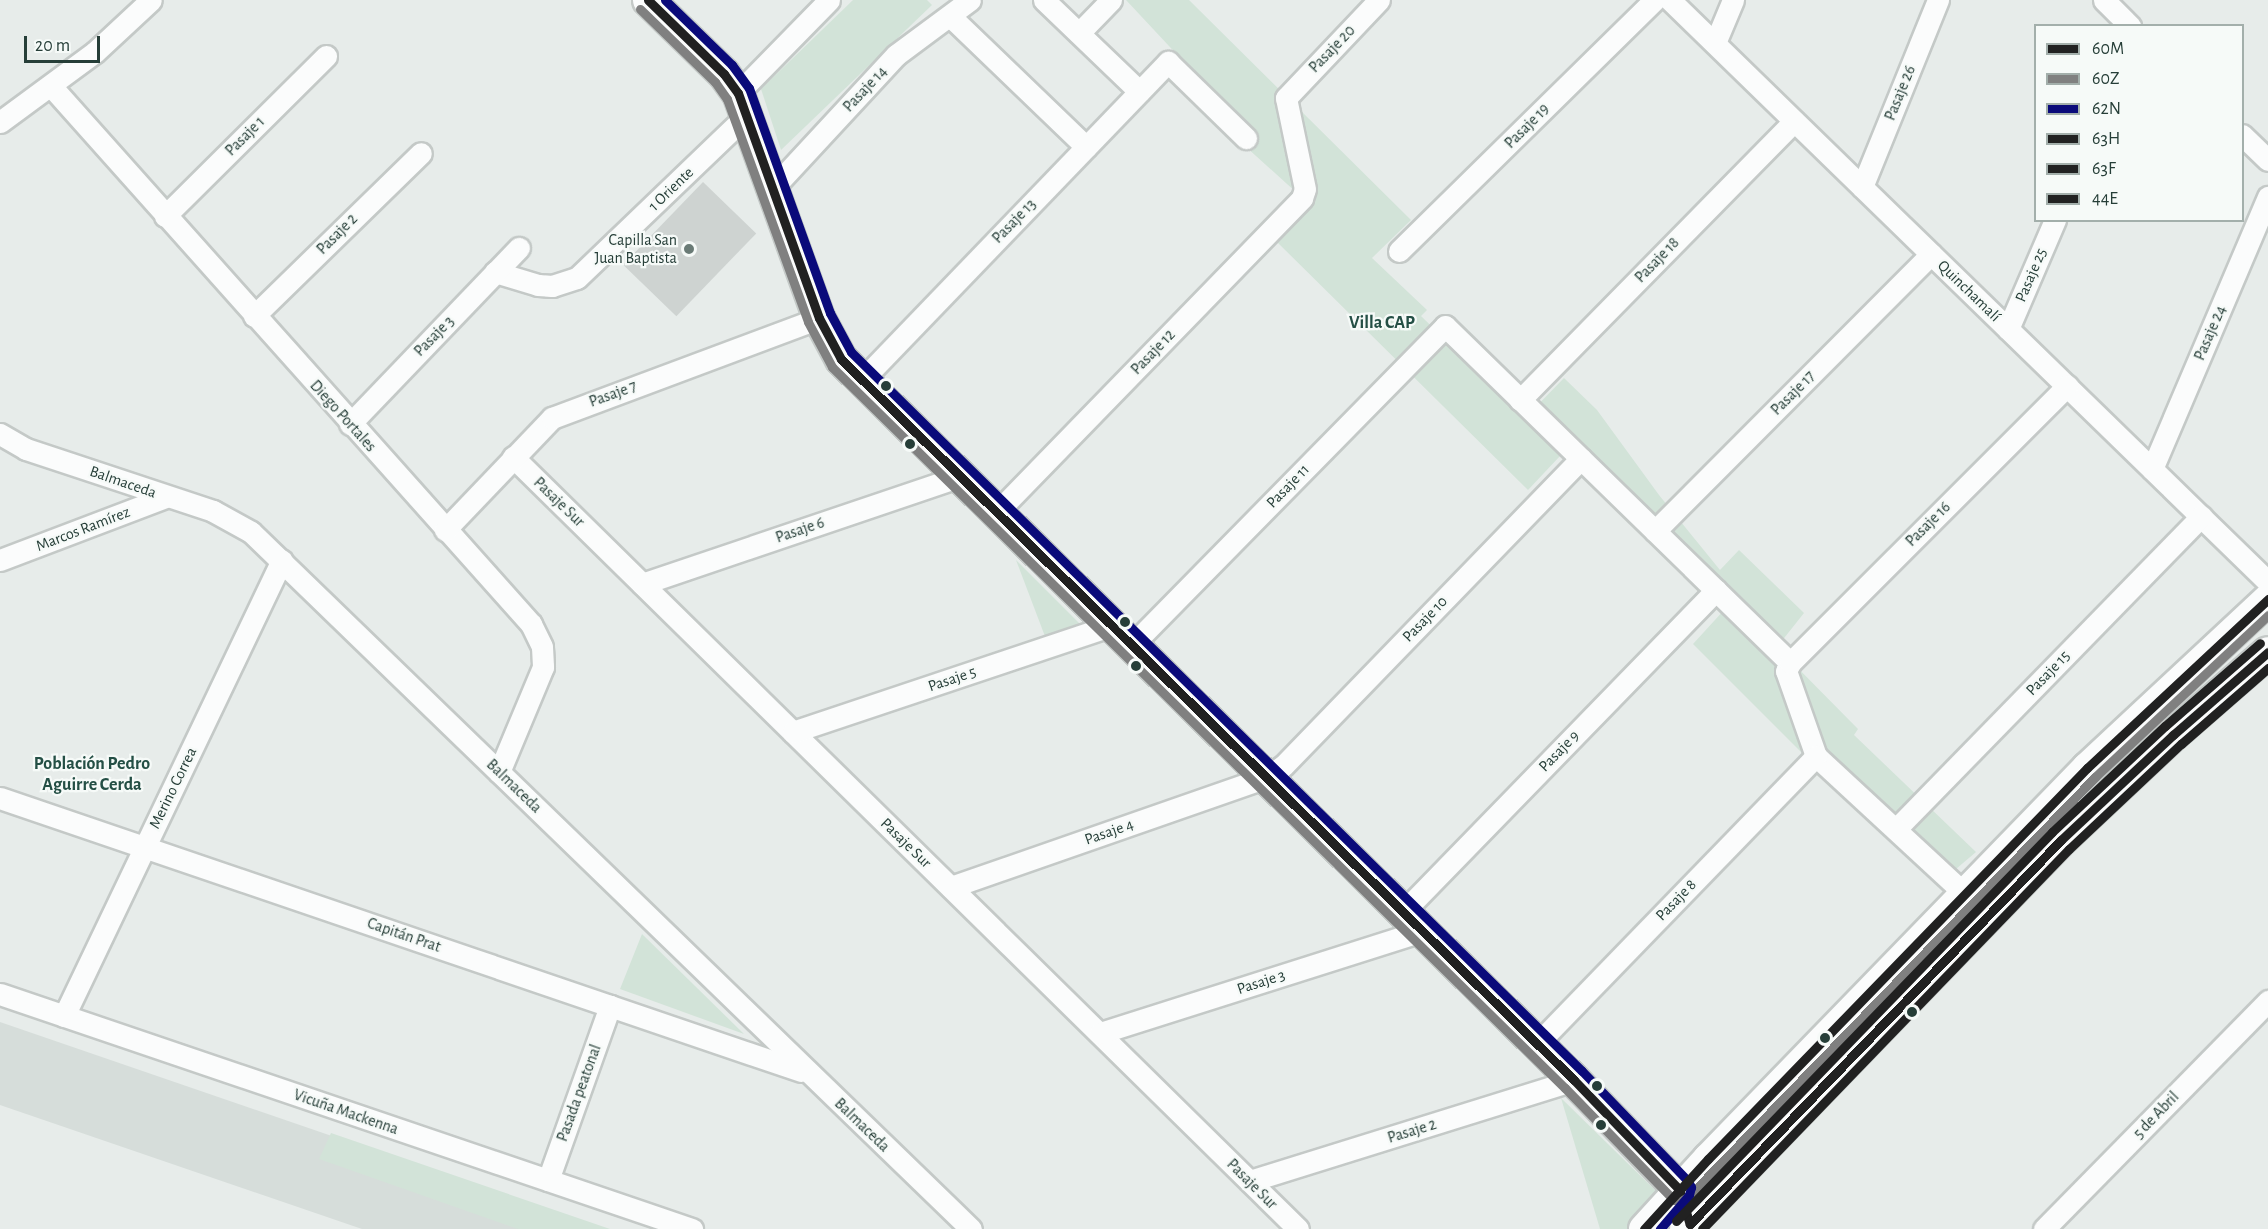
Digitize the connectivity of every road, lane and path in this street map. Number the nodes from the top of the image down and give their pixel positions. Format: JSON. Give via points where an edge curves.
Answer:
{"nodes":[{"id":1,"x":151,"y":0,"type":"edge"},
{"id":2,"x":648,"y":0,"type":"edge"},
{"id":3,"x":829,"y":0,"type":"edge"},
{"id":4,"x":970,"y":0,"type":"edge"},
{"id":5,"x":1044,"y":0,"type":"edge"},
{"id":6,"x":1111,"y":0,"type":"edge"},
{"id":7,"x":1379,"y":0,"type":"edge"},
{"id":8,"x":1654,"y":0,"type":"edge"},
{"id":9,"x":1670,"y":0,"type":"edge"},
{"id":10,"x":1733,"y":0,"type":"edge"},
{"id":11,"x":1938,"y":0,"type":"edge"},
{"id":12,"x":2104,"y":0,"type":"edge"},
{"id":13,"x":950,"y":16,"type":"junction"},
{"id":14,"x":2128,"y":24,"type":"edge"},
{"id":15,"x":1079,"y":33,"type":"junction"},
{"id":16,"x":1715,"y":43,"type":"junction"},
{"id":17,"x":326,"y":56,"type":"dead end"},
{"id":18,"x":51,"y":86,"type":"junction"},
{"id":19,"x":1139,"y":91,"type":"junction"},
{"id":20,"x":743,"y":104,"type":"junction"},
{"id":21,"x":1794,"y":121,"type":"junction"},
{"id":22,"x":0,"y":122,"type":"edge"},
{"id":23,"x":2244,"y":137,"type":"edge"},
{"id":24,"x":1246,"y":138,"type":"dead end"},
{"id":25,"x":1086,"y":147,"type":"junction"},
{"id":26,"x":421,"y":153,"type":"dead end"},
{"id":27,"x":2268,"y":160,"type":"edge"},
{"id":28,"x":1862,"y":187,"type":"junction"},
{"id":29,"x":1305,"y":189,"type":"joint"},
{"id":30,"x":771,"y":190,"type":"junction"},
{"id":31,"x":2268,"y":197,"type":"edge"},
{"id":32,"x":165,"y":216,"type":"junction"},
{"id":33,"x":2054,"y":222,"type":"edge"},
{"id":34,"x":519,"y":248,"type":"dead end"},
{"id":35,"x":1399,"y":251,"type":"dead end"},
{"id":36,"x":1931,"y":254,"type":"junction"},
{"id":37,"x":495,"y":272,"type":"junction"},
{"id":38,"x":254,"y":316,"type":"junction"},
{"id":39,"x":819,"y":318,"type":"junction"},
{"id":40,"x":2008,"y":329,"type":"junction"},
{"id":41,"x":861,"y":381,"type":"junction"},
{"id":42,"x":2067,"y":386,"type":"junction"},
{"id":43,"x":1520,"y":400,"type":"junction"},
{"id":44,"x":350,"y":424,"type":"junction"},
{"id":45,"x":0,"y":434,"type":"edge"},
{"id":46,"x":513,"y":457,"type":"junction"},
{"id":47,"x":1581,"y":459,"type":"junction"},
{"id":48,"x":2152,"y":469,"type":"junction"},
{"id":49,"x":958,"y":477,"type":"junction"},
{"id":50,"x":166,"y":497,"type":"junction"},
{"id":51,"x":996,"y":513,"type":"junction"},
{"id":52,"x":2201,"y":516,"type":"junction"},
{"id":53,"x":445,"y":530,"type":"junction"},
{"id":54,"x":1655,"y":531,"type":"junction"},
{"id":55,"x":0,"y":560,"type":"edge"},
{"id":56,"x":282,"y":561,"type":"junction"},
{"id":57,"x":2268,"y":582,"type":"edge"},
{"id":58,"x":642,"y":584,"type":"junction"},
{"id":59,"x":1716,"y":590,"type":"junction"},
{"id":60,"x":2268,"y":599,"type":"edge"},
{"id":61,"x":1122,"y":635,"type":"junction"},
{"id":62,"x":2268,"y":652,"type":"edge"},
{"id":63,"x":1790,"y":663,"type":"junction"},
{"id":64,"x":793,"y":732,"type":"junction"},
{"id":65,"x":1816,"y":756,"type":"junction"},
{"id":66,"x":499,"y":772,"type":"junction"},
{"id":67,"x":1267,"y":777,"type":"junction"},
{"id":68,"x":0,"y":798,"type":"edge"},
{"id":69,"x":1896,"y":829,"type":"junction"},
{"id":70,"x":144,"y":848,"type":"junction"},
{"id":71,"x":951,"y":888,"type":"junction"},
{"id":72,"x":1965,"y":894,"type":"junction"},
{"id":73,"x":1412,"y":921,"type":"junction"},
{"id":74,"x":0,"y":994,"type":"edge"},
{"id":75,"x":2268,"y":1001,"type":"edge"},
{"id":76,"x":610,"y":1006,"type":"junction"},
{"id":77,"x":64,"y":1016,"type":"junction"},
{"id":78,"x":1100,"y":1033,"type":"junction"},
{"id":79,"x":1537,"y":1044,"type":"junction"},
{"id":80,"x":808,"y":1073,"type":"junction"},
{"id":81,"x":1574,"y":1080,"type":"junction"},
{"id":82,"x":548,"y":1180,"type":"junction"},
{"id":83,"x":1250,"y":1181,"type":"junction"},
{"id":84,"x":1679,"y":1189,"type":"junction"},
{"id":85,"x":1690,"y":1227,"type":"edge"},
{"id":86,"x":692,"y":1229,"type":"edge"},
{"id":87,"x":971,"y":1229,"type":"edge"},
{"id":88,"x":1298,"y":1229,"type":"edge"},
{"id":89,"x":1644,"y":1229,"type":"edge"},
{"id":90,"x":2044,"y":1229,"type":"edge"}],
"edges":[{"from":1,"to":18,"type":"street"},
{"from":2,"to":20,"type":"main road","via":[[724,74]]},
{"from":3,"to":20,"type":"street","name":"1 Oriente"},
{"from":4,"to":13,"type":"street","name":"Pasaje 14"},
{"from":5,"to":15,"type":"street"},
{"from":6,"to":15,"type":"street"},
{"from":7,"to":29,"type":"street","name":"Pasaje 20","via":[[1286,98]]},
{"from":8,"to":35,"type":"street","name":"Pasaje 19"},
{"from":9,"to":16,"type":"street","name":"Quinchamalí"},
{"from":10,"to":16,"type":"street"},
{"from":11,"to":28,"type":"street","name":"Pasaje 26"},
{"from":12,"to":14,"type":"street"},
{"from":13,"to":25,"type":"street"},
{"from":13,"to":30,"type":"street","name":"Pasaje 14","via":[[896,55]]},
{"from":15,"to":19,"type":"street"},
{"from":16,"to":21,"type":"street","name":"Quinchamalí"},
{"from":17,"to":32,"type":"street","name":"Pasaje 1"},
{"from":18,"to":22,"type":"street"},
{"from":18,"to":32,"type":"street","name":"Diego Portales"},
{"from":19,"to":24,"type":"street","name":"Pasaje 13","via":[[1168,62]]},
{"from":19,"to":25,"type":"street","name":"Pasaje 13"},
{"from":20,"to":30,"type":"main road"},
{"from":20,"to":37,"type":"street","name":"1 Oriente","via":[[577,278],[552,286],[538,285]]},
{"from":21,"to":28,"type":"street","name":"Quinchamalí"},
{"from":21,"to":43,"type":"street","name":"Pasaje 18"},
{"from":23,"to":27,"type":"street"},
{"from":25,"to":41,"type":"street","name":"Pasaje 13"},
{"from":26,"to":38,"type":"street","name":"Pasaje 2"},
{"from":28,"to":36,"type":"street","name":"Quinchamalí"},
{"from":29,"to":51,"type":"street","name":"Pasaje 12","via":[[1302,198]]},
{"from":30,"to":39,"type":"main road"},
{"from":31,"to":48,"type":"street","name":"Pasaje 24"},
{"from":32,"to":38,"type":"street","name":"Diego Portales"},
{"from":33,"to":40,"type":"street","name":"Pasaje 25"},
{"from":34,"to":37,"type":"street","name":"Pasaje 3"},
{"from":36,"to":40,"type":"street","name":"Quinchamalí"},
{"from":36,"to":54,"type":"street","name":"Pasaje 17"},
{"from":37,"to":44,"type":"street","name":"Pasaje 3"},
{"from":38,"to":44,"type":"street","name":"Diego Portales"},
{"from":39,"to":41,"type":"main road","via":[[841,359]]},
{"from":39,"to":46,"type":"street","name":"Pasaje 7","via":[[552,418]]},
{"from":40,"to":42,"type":"street","name":"Quinchamalí"},
{"from":41,"to":49,"type":"main road"},
{"from":42,"to":48,"type":"street","name":"Quinchamalí"},
{"from":42,"to":63,"type":"street","name":"Pasaje 16"},
{"from":43,"to":47,"type":"street"},
{"from":43,"to":61,"type":"street","name":"Pasaje 11","via":[[1445,326]]},
{"from":44,"to":53,"type":"street","name":"Diego Portales"},
{"from":45,"to":50,"type":"street","name":"Balmaceda","via":[[26,449]]},
{"from":46,"to":53,"type":"street","name":"Pasaje 7"},
{"from":46,"to":58,"type":"street","name":"Pasaje Sur"},
{"from":47,"to":54,"type":"street"},
{"from":47,"to":67,"type":"street","name":"Pasaje 10","via":[[1283,766]]},
{"from":48,"to":52,"type":"street","name":"Quinchamalí"},
{"from":49,"to":51,"type":"main road"},
{"from":49,"to":58,"type":"street","name":"Pasaje 6"},
{"from":50,"to":55,"type":"street","name":"Marcos Ramírez"},
{"from":50,"to":56,"type":"street","name":"Balmaceda","via":[[233,520]]},
{"from":51,"to":61,"type":"main road"},
{"from":52,"to":57,"type":"street","name":"Quinchamalí"},
{"from":52,"to":69,"type":"street","name":"Pasaje 15"},
{"from":53,"to":66,"type":"street","name":"Diego Portales","via":[[531,624],[542,647],[540,677]]},
{"from":54,"to":59,"type":"street"},
{"from":56,"to":66,"type":"street","name":"Balmaceda"},
{"from":56,"to":70,"type":"street","name":"Merino Correa"},
{"from":58,"to":64,"type":"street","name":"Pasaje Sur"},
{"from":59,"to":63,"type":"street"},
{"from":59,"to":73,"type":"street","name":"Pasaje 9"},
{"from":60,"to":72,"type":"main road","via":[[2151,706]]},
{"from":61,"to":64,"type":"street","name":"Pasaje 5"},
{"from":61,"to":67,"type":"main road"},
{"from":62,"to":85,"type":"main road","via":[[2061,840]]},
{"from":63,"to":65,"type":"street","via":[[1787,679]]},
{"from":64,"to":71,"type":"street","name":"Pasaje Sur"},
{"from":65,"to":69,"type":"street"},
{"from":65,"to":79,"type":"street","name":"Pasaje 8"},
{"from":66,"to":80,"type":"street","name":"Balmaceda"},
{"from":67,"to":71,"type":"street","name":"Pasaje 4"},
{"from":67,"to":73,"type":"main road"},
{"from":68,"to":70,"type":"street","name":"Capitán Prat"},
{"from":69,"to":72,"type":"street"},
{"from":70,"to":76,"type":"street","name":"Capitán Prat"},
{"from":70,"to":77,"type":"street","name":"Merino Correa"},
{"from":71,"to":78,"type":"street","name":"Pasaje Sur"},
{"from":72,"to":84,"type":"main road"},
{"from":73,"to":78,"type":"street","name":"Pasaje 3"},
{"from":73,"to":79,"type":"main road"},
{"from":74,"to":77,"type":"street","name":"Vicuña Mackenna"},
{"from":75,"to":90,"type":"street","name":"5 de Abril"},
{"from":76,"to":80,"type":"street","name":"Capitán Prat"},
{"from":76,"to":82,"type":"street","name":"Pasada peatonal"},
{"from":77,"to":82,"type":"street","name":"Vicuña Mackenna"},
{"from":78,"to":83,"type":"street","name":"Pasaje Sur"},
{"from":79,"to":81,"type":"main road"},
{"from":80,"to":87,"type":"street","name":"Balmaceda"},
{"from":81,"to":83,"type":"street","name":"Pasaje 2"},
{"from":81,"to":84,"type":"main road"},
{"from":82,"to":86,"type":"street","name":"Vicuña Mackenna"},
{"from":83,"to":88,"type":"street","name":"Pasaje Sur"},
{"from":84,"to":85,"type":"main road"},
{"from":84,"to":89,"type":"main road"}]}
